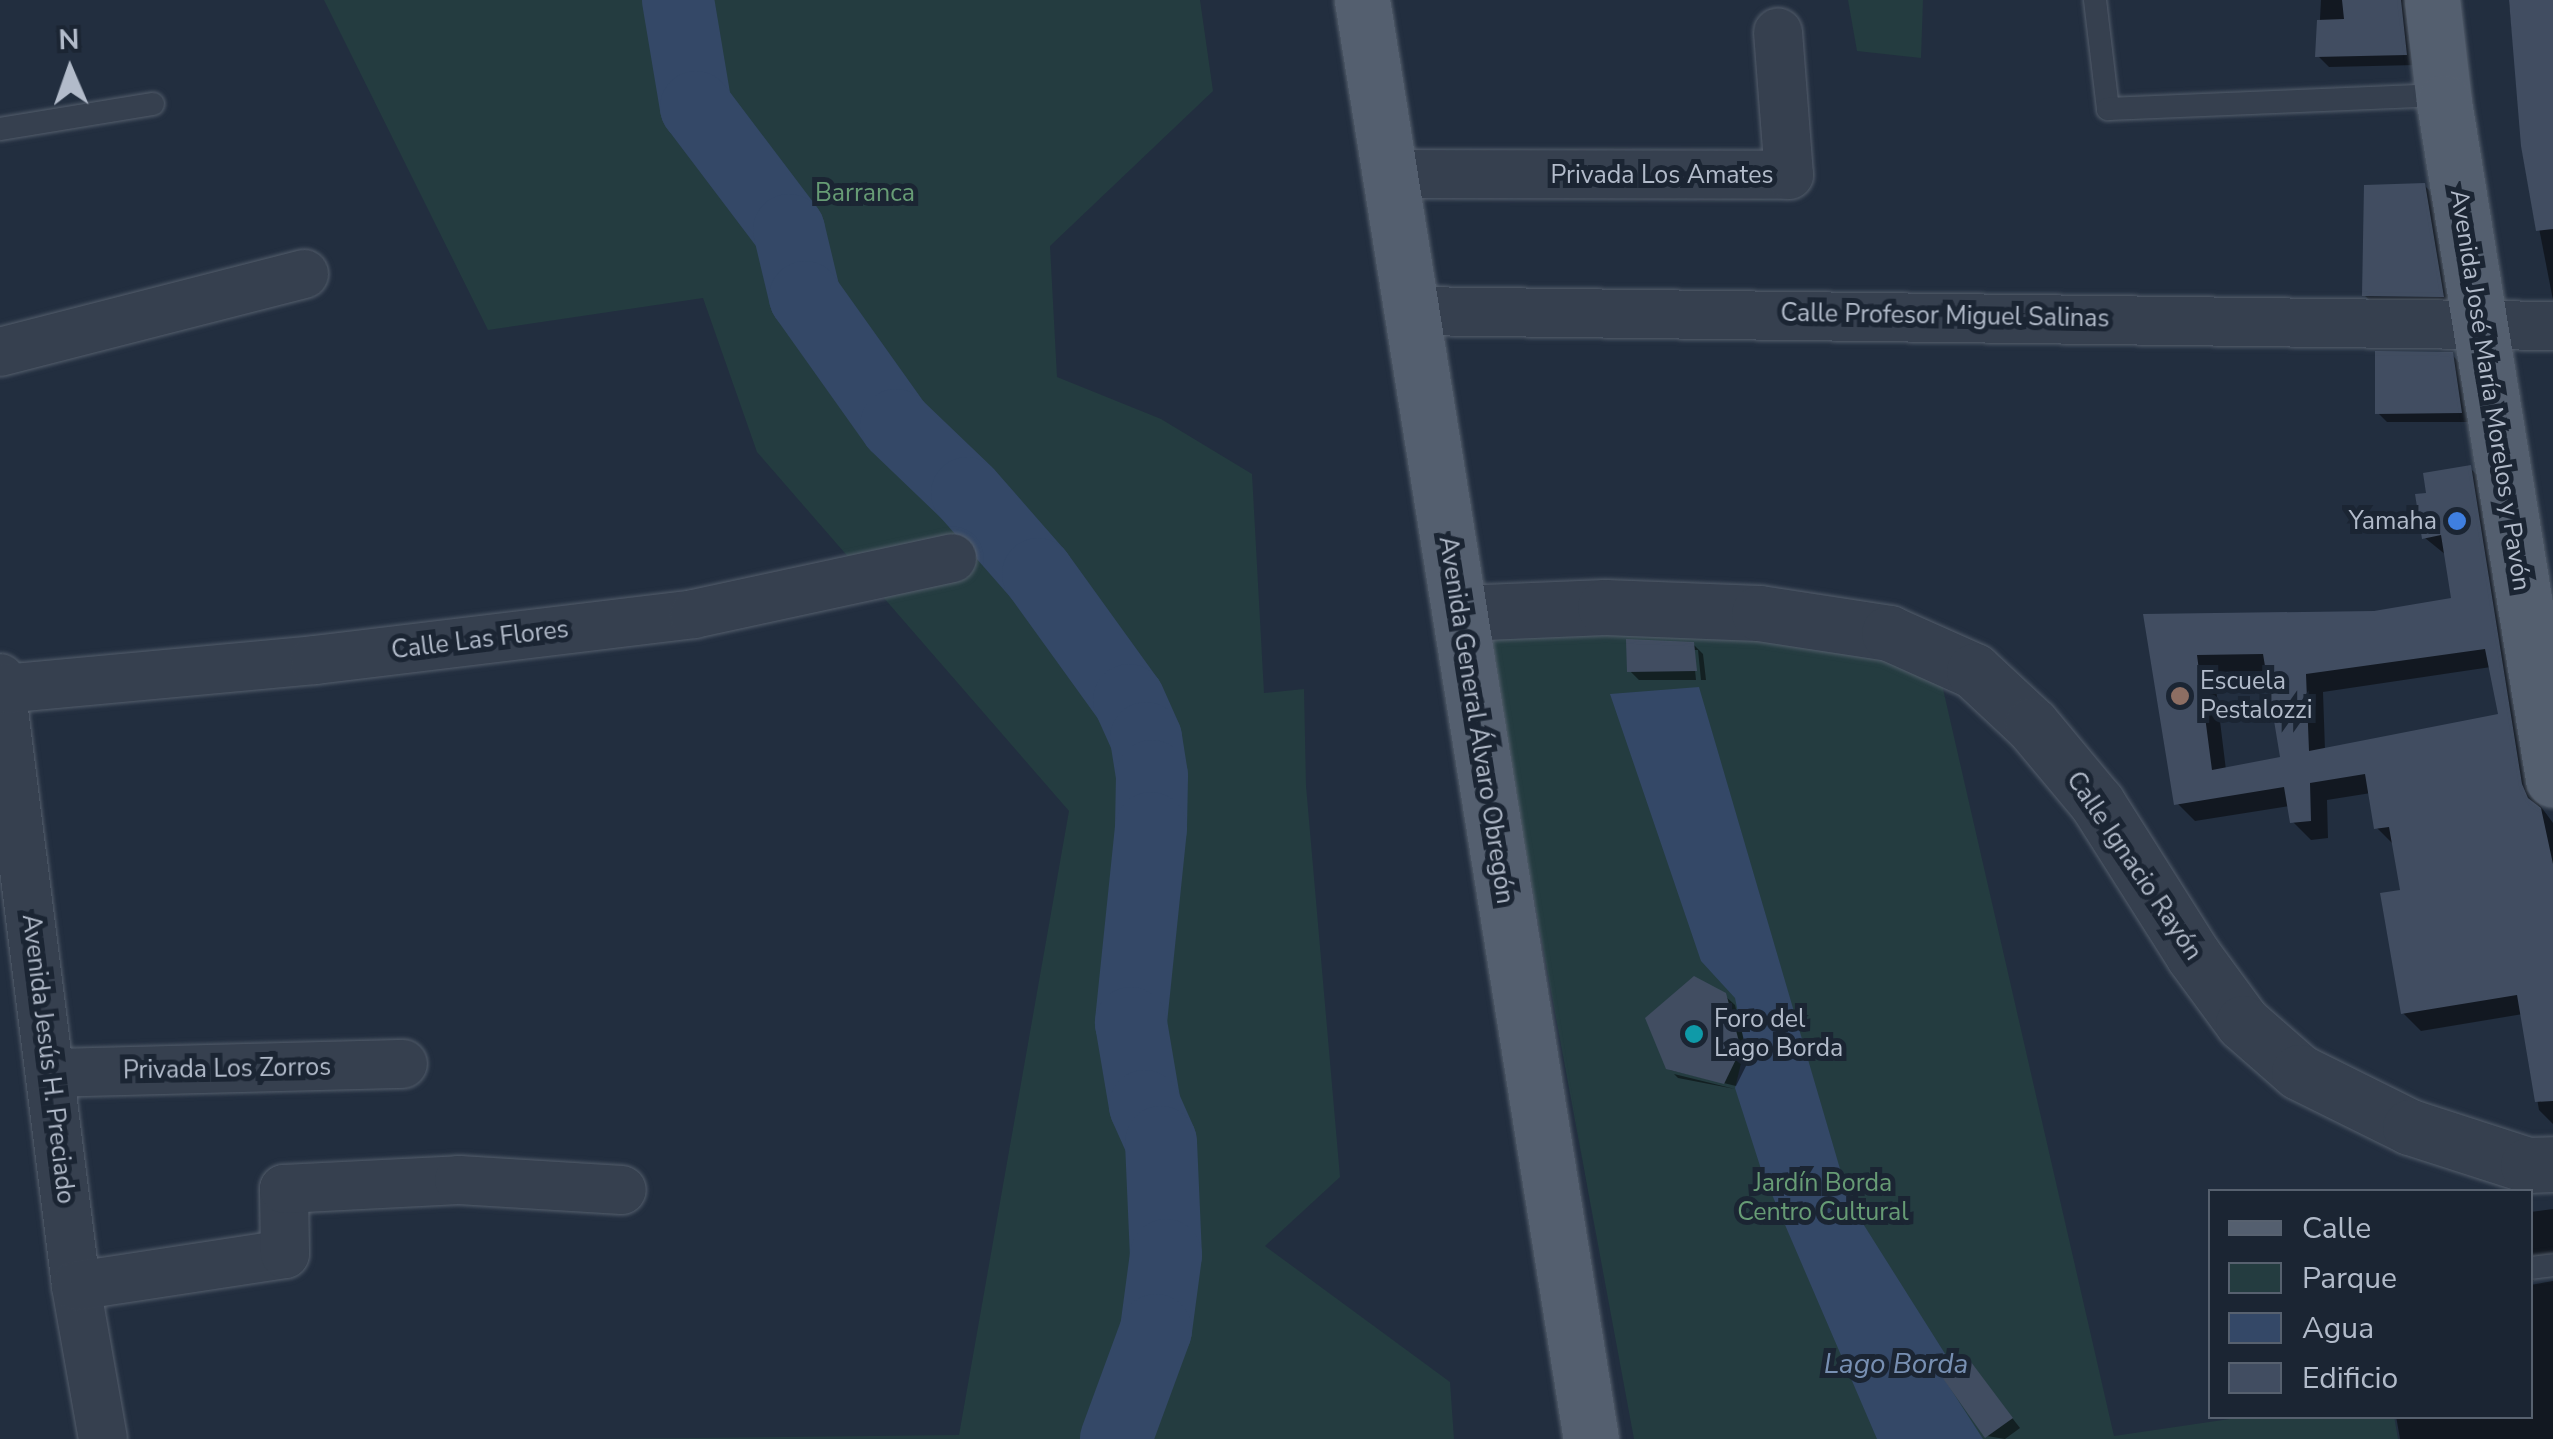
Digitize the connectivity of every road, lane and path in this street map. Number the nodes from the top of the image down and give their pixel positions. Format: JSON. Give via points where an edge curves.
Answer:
{"nodes":[{"id":1,"x":1362,"y":0,"type":"edge"},
{"id":2,"x":2095,"y":0,"type":"edge"},
{"id":3,"x":2432,"y":0,"type":"edge"},
{"id":4,"x":1778,"y":32,"type":"dead end"},
{"id":5,"x":2444,"y":102,"type":"junction"},
{"id":6,"x":152,"y":104,"type":"dead end"},
{"id":7,"x":0,"y":129,"type":"edge"},
{"id":8,"x":1391,"y":174,"type":"junction"},
{"id":9,"x":304,"y":274,"type":"dead end"},
{"id":10,"x":1411,"y":311,"type":"junction"},
{"id":11,"x":2553,"y":326,"type":"edge"},
{"id":12,"x":2479,"y":327,"type":"junction"},
{"id":13,"x":0,"y":352,"type":"edge"},
{"id":14,"x":952,"y":558,"type":"dead end"},
{"id":15,"x":1460,"y":613,"type":"junction"},
{"id":16,"x":1,"y":684,"type":"edge"},
{"id":17,"x":2553,"y":778,"type":"edge"},
{"id":18,"x":403,"y":1064,"type":"dead end"},
{"id":19,"x":51,"y":1073,"type":"junction"},
{"id":20,"x":2550,"y":1173,"type":"edge"},
{"id":21,"x":622,"y":1190,"type":"dead end"},
{"id":22,"x":76,"y":1286,"type":"junction"},
{"id":23,"x":103,"y":1439,"type":"edge"},
{"id":24,"x":1591,"y":1439,"type":"edge"}],
"edges":[{"from":1,"to":8,"type":"main road","name":"Avenida General Álvaro Obregón"},
{"from":2,"to":5,"type":"lane","via":[[2108,110],[2424,96]]},
{"from":3,"to":5,"type":"main road","name":"Avenida José María Morelos y Pavón"},
{"from":4,"to":8,"type":"street","name":"Privada Los Amates","via":[[1789,175]]},
{"from":5,"to":12,"type":"main road","name":"Avenida José María Morelos y Pavón"},
{"from":6,"to":7,"type":"lane"},
{"from":8,"to":10,"type":"main road","name":"Avenida General Álvaro Obregón"},
{"from":9,"to":13,"type":"street"},
{"from":10,"to":12,"type":"street","name":"Calle Profesor Miguel Salinas"},
{"from":10,"to":15,"type":"main road","name":"Avenida General Álvaro Obregón"},
{"from":11,"to":12,"type":"street","name":"Calle Profesor Miguel Salinas"},
{"from":12,"to":17,"type":"main road","name":"Avenida José María Morelos y Pavón"},
{"from":14,"to":16,"type":"street","name":"Calle Las Flores","via":[[694,614],[315,660]]},
{"from":15,"to":20,"type":"street","name":"Calle Ignacio Rayón","via":[[1605,607],[1759,612],[1889,633],[1974,670],[2032,724],[2097,803],[2193,955],[2243,1023],[2271,1048],[2300,1072],[2410,1127]]},
{"from":15,"to":24,"type":"main road","name":"Avenida General Álvaro Obregón"},
{"from":16,"to":19,"type":"street","name":"Avenida Jesús H. Preciado"},
{"from":18,"to":19,"type":"street","name":"Privada Los Zorros"},
{"from":19,"to":22,"type":"street","name":"Avenida Jesús H. Preciado"},
{"from":21,"to":22,"type":"street","via":[[460,1180],[284,1189],[285,1254]]},
{"from":22,"to":23,"type":"street","name":"Avenida Jesús H. Preciado"}]}
